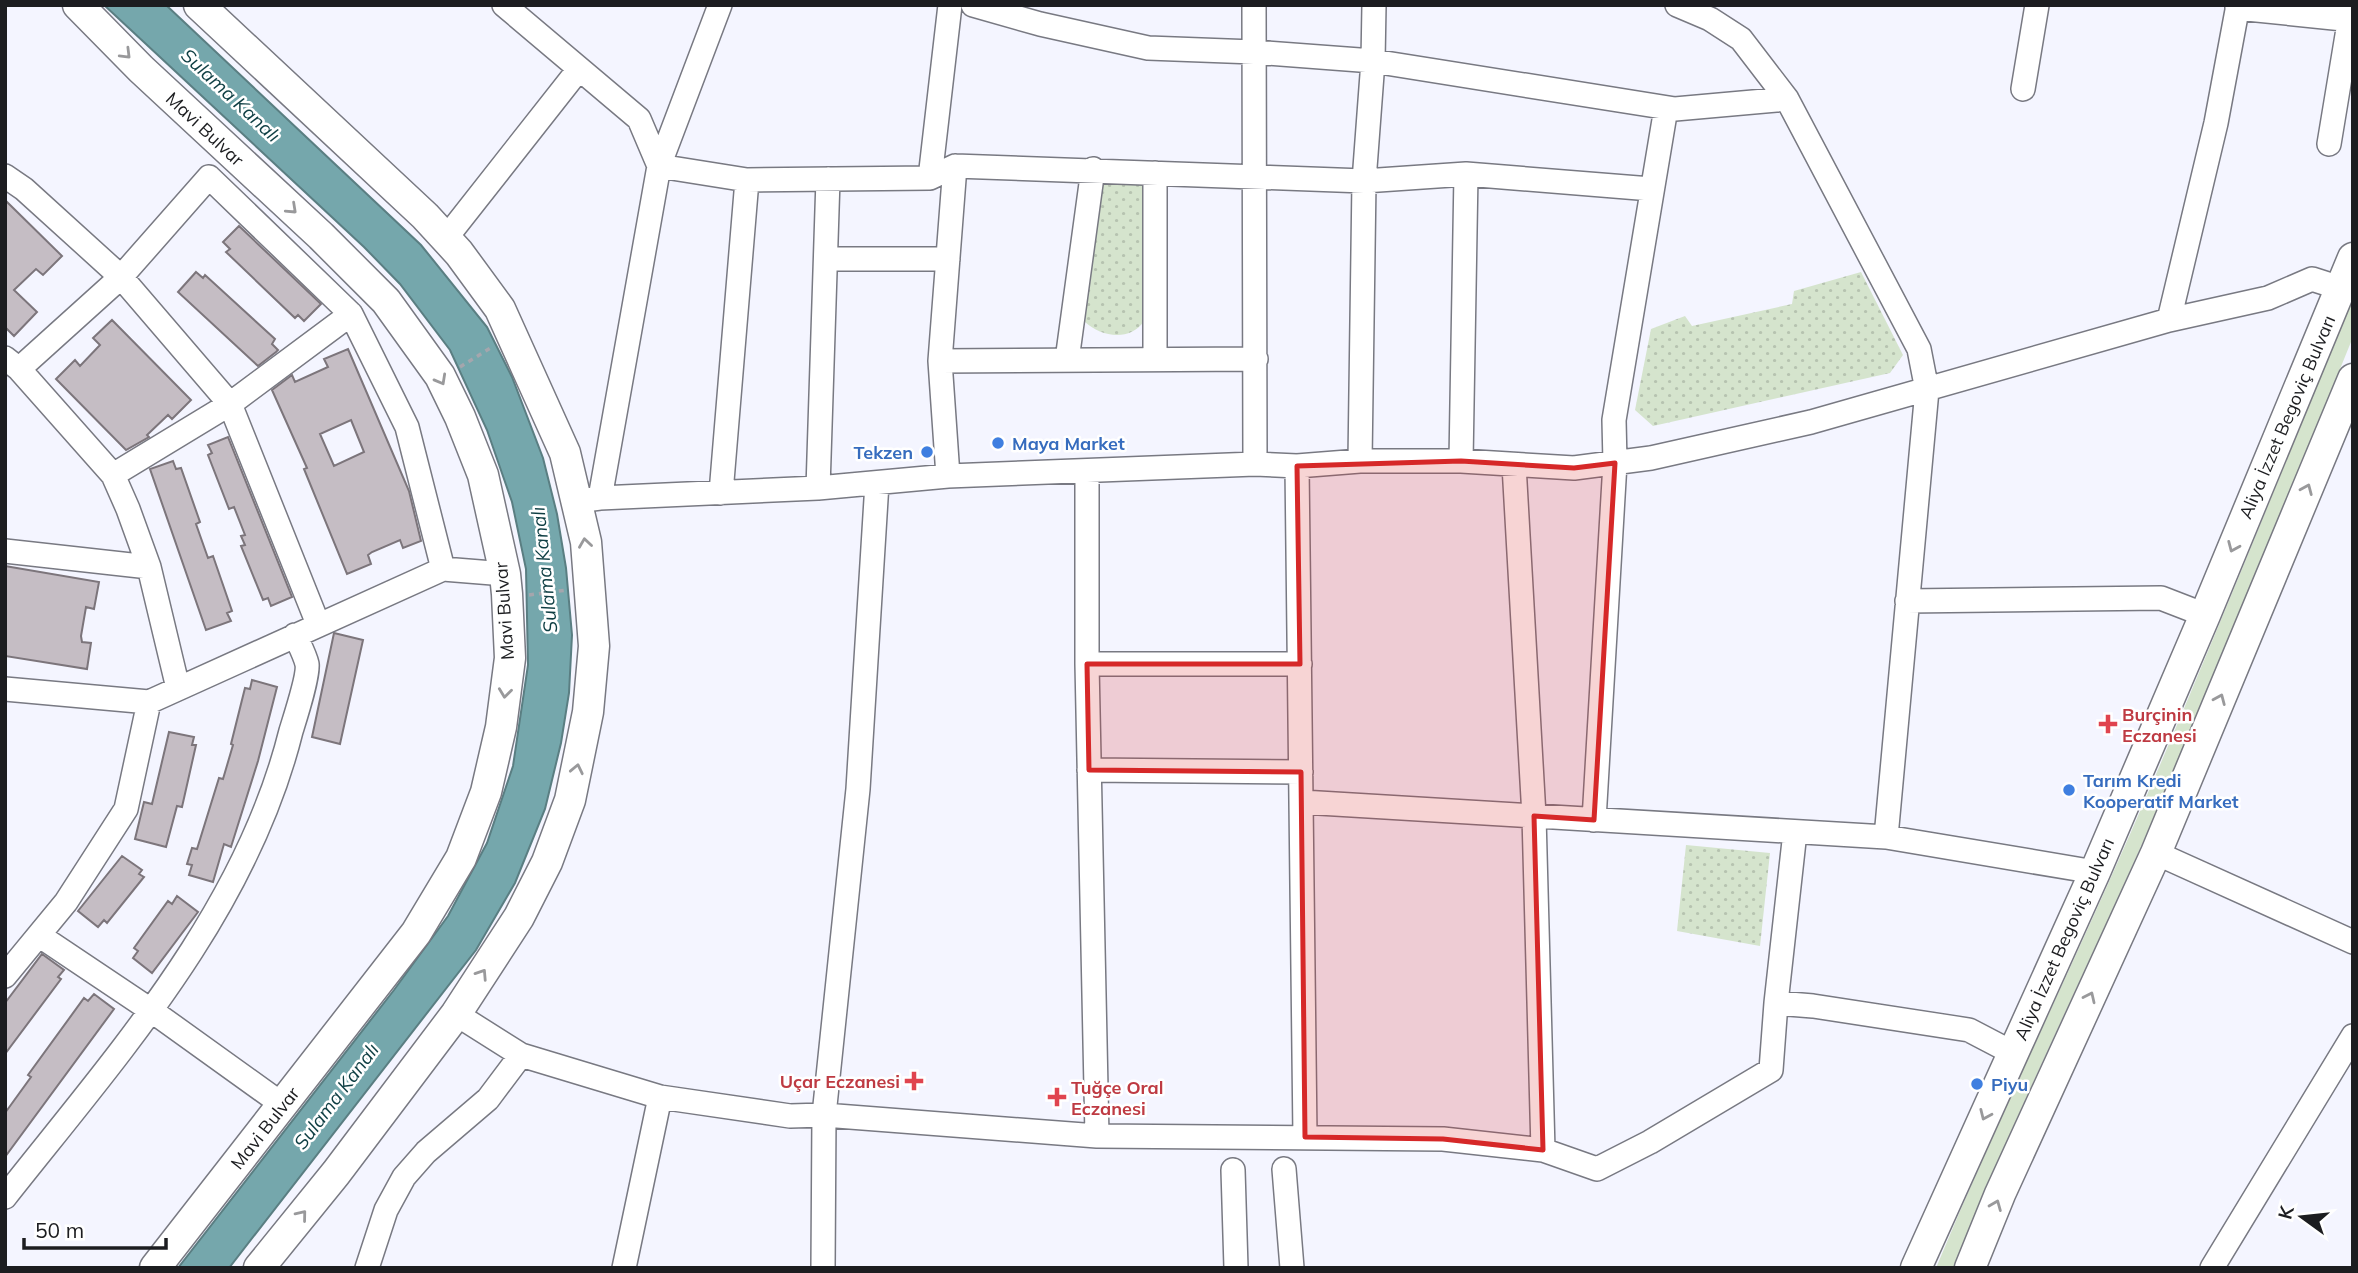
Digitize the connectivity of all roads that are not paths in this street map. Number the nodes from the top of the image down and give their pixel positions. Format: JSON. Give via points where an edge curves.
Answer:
{"nodes":[{"id":1,"x":78,"y":5,"type":"edge"},
{"id":2,"x":198,"y":5,"type":"edge"},
{"id":3,"x":503,"y":5,"type":"edge"},
{"id":4,"x":720,"y":5,"type":"edge"},
{"id":5,"x":950,"y":5,"type":"edge"},
{"id":6,"x":973,"y":5,"type":"edge"},
{"id":7,"x":1254,"y":5,"type":"edge"},
{"id":8,"x":1374,"y":5,"type":"edge"},
{"id":9,"x":1677,"y":5,"type":"edge"},
{"id":10,"x":2037,"y":5,"type":"edge"},
{"id":11,"x":2238,"y":7,"type":"edge"},
{"id":12,"x":2352,"y":15,"type":"edge"},
{"id":13,"x":1254,"y":52,"type":"junction"},
{"id":14,"x":1373,"y":61,"type":"junction"},
{"id":15,"x":579,"y":69,"type":"junction"},
{"id":16,"x":2022,"y":89,"type":"dead end"},
{"id":17,"x":1787,"y":99,"type":"junction"},
{"id":18,"x":1666,"y":108,"type":"junction"},
{"id":19,"x":2329,"y":144,"type":"dead end"},
{"id":20,"x":659,"y":166,"type":"junction"},
{"id":21,"x":955,"y":166,"type":"junction"},
{"id":22,"x":1093,"y":169,"type":"junction"},
{"id":23,"x":1155,"y":173,"type":"junction"},
{"id":24,"x":1466,"y":174,"type":"junction"},
{"id":25,"x":1254,"y":175,"type":"junction"},
{"id":26,"x":5,"y":176,"type":"edge"},
{"id":27,"x":930,"y":178,"type":"junction"},
{"id":28,"x":828,"y":179,"type":"junction"},
{"id":29,"x":747,"y":180,"type":"junction"},
{"id":30,"x":1364,"y":181,"type":"junction"},
{"id":31,"x":1651,"y":189,"type":"junction"},
{"id":32,"x":446,"y":238,"type":"junction"},
{"id":33,"x":2353,"y":258,"type":"edge"},
{"id":34,"x":825,"y":259,"type":"junction"},
{"id":35,"x":948,"y":259,"type":"junction"},
{"id":36,"x":121,"y":277,"type":"junction"},
{"id":37,"x":2340,"y":288,"type":"junction"},
{"id":38,"x":351,"y":314,"type":"junction"},
{"id":39,"x":2169,"y":320,"type":"junction"},
{"id":40,"x":1155,"y":359,"type":"junction"},
{"id":41,"x":1256,"y":359,"type":"junction"},
{"id":42,"x":940,"y":360,"type":"junction"},
{"id":43,"x":1067,"y":360,"type":"junction"},
{"id":44,"x":12,"y":363,"type":"edge"},
{"id":45,"x":2353,"y":379,"type":"edge"},
{"id":46,"x":1927,"y":390,"type":"junction"},
{"id":47,"x":230,"y":404,"type":"junction"},
{"id":48,"x":1360,"y":461,"type":"junction"},
{"id":49,"x":1461,"y":461,"type":"junction"},
{"id":50,"x":1615,"y":463,"type":"junction"},
{"id":51,"x":1255,"y":464,"type":"junction"},
{"id":52,"x":1514,"y":465,"type":"junction"},
{"id":53,"x":1297,"y":466,"type":"junction"},
{"id":54,"x":1087,"y":472,"type":"junction"},
{"id":55,"x":113,"y":475,"type":"junction"},
{"id":56,"x":948,"y":476,"type":"junction"},
{"id":57,"x":877,"y":483,"type":"junction"},
{"id":58,"x":818,"y":488,"type":"junction"},
{"id":59,"x":721,"y":492,"type":"junction"},
{"id":60,"x":588,"y":499,"type":"junction"},
{"id":61,"x":5,"y":551,"type":"edge"},
{"id":62,"x":149,"y":567,"type":"junction"},
{"id":63,"x":443,"y":569,"type":"junction"},
{"id":64,"x":511,"y":585,"type":"junction"},
{"id":65,"x":1907,"y":601,"type":"junction"},
{"id":66,"x":2205,"y":615,"type":"junction"},
{"id":67,"x":318,"y":624,"type":"junction"},
{"id":68,"x":295,"y":635,"type":"junction"},
{"id":69,"x":1087,"y":664,"type":"junction"},
{"id":70,"x":1300,"y":664,"type":"junction"},
{"id":71,"x":178,"y":688,"type":"junction"},
{"id":72,"x":5,"y":689,"type":"edge"},
{"id":73,"x":149,"y":702,"type":"junction"},
{"id":74,"x":1089,"y":770,"type":"junction"},
{"id":75,"x":1301,"y":772,"type":"junction"},
{"id":76,"x":1302,"y":802,"type":"junction"},
{"id":77,"x":1534,"y":816,"type":"junction"},
{"id":78,"x":1594,"y":820,"type":"junction"},
{"id":79,"x":1795,"y":832,"type":"junction"},
{"id":80,"x":1886,"y":837,"type":"junction"},
{"id":81,"x":2156,"y":853,"type":"junction"},
{"id":82,"x":2095,"y":872,"type":"junction"},
{"id":83,"x":40,"y":936,"type":"junction"},
{"id":84,"x":2353,"y":942,"type":"edge"},
{"id":85,"x":5,"y":976,"type":"edge"},
{"id":86,"x":1776,"y":1003,"type":"junction"},
{"id":87,"x":152,"y":1011,"type":"junction"},
{"id":88,"x":456,"y":1014,"type":"junction"},
{"id":89,"x":2353,"y":1036,"type":"edge"},
{"id":90,"x":2013,"y":1053,"type":"junction"},
{"id":91,"x":521,"y":1055,"type":"junction"},
{"id":92,"x":660,"y":1097,"type":"junction"},
{"id":93,"x":283,"y":1105,"type":"junction"},
{"id":94,"x":824,"y":1115,"type":"junction"},
{"id":95,"x":1097,"y":1136,"type":"junction"},
{"id":96,"x":1305,"y":1137,"type":"junction"},
{"id":97,"x":1543,"y":1150,"type":"junction"},
{"id":98,"x":1284,"y":1168,"type":"dead end"},
{"id":99,"x":1233,"y":1170,"type":"dead end"},
{"id":100,"x":5,"y":1197,"type":"edge"},
{"id":101,"x":155,"y":1268,"type":"edge"},
{"id":102,"x":259,"y":1268,"type":"edge"},
{"id":103,"x":367,"y":1268,"type":"edge"},
{"id":104,"x":624,"y":1268,"type":"edge"},
{"id":105,"x":823,"y":1268,"type":"edge"},
{"id":106,"x":1236,"y":1268,"type":"edge"},
{"id":107,"x":1292,"y":1268,"type":"edge"},
{"id":108,"x":1916,"y":1268,"type":"edge"},
{"id":109,"x":1970,"y":1268,"type":"edge"},
{"id":110,"x":2213,"y":1268,"type":"edge"}],
"edges":[{"from":1,"to":64,"type":"main road","name":"Mavi Bulvar","one_way":true,"via":[[386,301],[440,376],[460,417],[483,475]]},
{"from":2,"to":32,"type":"main road"},
{"from":3,"to":15,"type":"street"},
{"from":4,"to":20,"type":"street"},
{"from":5,"to":27,"type":"street"},
{"from":6,"to":13,"type":"street","via":[[1148,48]]},
{"from":7,"to":13,"type":"street"},
{"from":8,"to":14,"type":"street"},
{"from":9,"to":17,"type":"street","via":[[1741,39]]},
{"from":10,"to":16,"type":"street"},
{"from":11,"to":12,"type":"street"},
{"from":11,"to":39,"type":"street"},
{"from":12,"to":19,"type":"street"},
{"from":13,"to":14,"type":"street"},
{"from":13,"to":25,"type":"street"},
{"from":14,"to":18,"type":"street"},
{"from":14,"to":30,"type":"street"},
{"from":15,"to":20,"type":"street","via":[[639,119]]},
{"from":15,"to":32,"type":"street"},
{"from":17,"to":18,"type":"street"},
{"from":17,"to":46,"type":"street","via":[[1919,349]]},
{"from":18,"to":31,"type":"street"},
{"from":20,"to":29,"type":"street"},
{"from":20,"to":60,"type":"street"},
{"from":21,"to":22,"type":"street"},
{"from":21,"to":27,"type":"street"},
{"from":21,"to":35,"type":"street"},
{"from":22,"to":23,"type":"street"},
{"from":22,"to":43,"type":"street"},
{"from":23,"to":25,"type":"street"},
{"from":23,"to":40,"type":"street"},
{"from":24,"to":30,"type":"street"},
{"from":24,"to":31,"type":"street"},
{"from":24,"to":49,"type":"street"},
{"from":25,"to":30,"type":"street"},
{"from":25,"to":41,"type":"street"},
{"from":26,"to":36,"type":"street"},
{"from":27,"to":28,"type":"street"},
{"from":28,"to":29,"type":"street"},
{"from":28,"to":34,"type":"street"},
{"from":29,"to":59,"type":"street"},
{"from":30,"to":48,"type":"street"},
{"from":31,"to":50,"type":"street","via":[[1614,420]]},
{"from":32,"to":60,"type":"main road","via":[[500,309]]},
{"from":33,"to":37,"type":"main road","name":"Aliya İzzet Begoviç Bulvarı"},
{"from":34,"to":35,"type":"street"},
{"from":34,"to":58,"type":"street"},
{"from":35,"to":42,"type":"street"},
{"from":36,"to":38,"type":"street","via":[[209,177]]},
{"from":36,"to":44,"type":"street"},
{"from":36,"to":47,"type":"street"},
{"from":37,"to":39,"type":"street","via":[[2312,279],[2269,298]]},
{"from":37,"to":66,"type":"main road","name":"Aliya İzzet Begoviç Bulvarı","one_way":true},
{"from":38,"to":47,"type":"street"},
{"from":38,"to":63,"type":"street","via":[[407,427]]},
{"from":39,"to":46,"type":"street"},
{"from":40,"to":41,"type":"street"},
{"from":40,"to":43,"type":"street"},
{"from":41,"to":51,"type":"street"},
{"from":42,"to":43,"type":"street"},
{"from":42,"to":56,"type":"street"},
{"from":44,"to":55,"type":"street"},
{"from":81,"to":45,"type":"main road","one_way":true},
{"from":46,"to":50,"type":"street","via":[[1811,422]]},
{"from":46,"to":65,"type":"street"},
{"from":47,"to":55,"type":"street"},
{"from":47,"to":67,"type":"street"},
{"from":48,"to":49,"type":"street"},
{"from":48,"to":53,"type":"street"},
{"from":49,"to":52,"type":"street"},
{"from":50,"to":52,"type":"street","via":[[1574,468]]},
{"from":50,"to":78,"type":"street"},
{"from":51,"to":53,"type":"street"},
{"from":51,"to":54,"type":"street"},
{"from":52,"to":77,"type":"street"},
{"from":53,"to":70,"type":"street"},
{"from":54,"to":56,"type":"street"},
{"from":54,"to":69,"type":"street"},
{"from":55,"to":62,"type":"street"},
{"from":56,"to":57,"type":"street"},
{"from":57,"to":58,"type":"street"},
{"from":57,"to":94,"type":"street","via":[[858,789]]},
{"from":58,"to":59,"type":"street"},
{"from":59,"to":60,"type":"street"},
{"from":88,"to":60,"type":"main road","one_way":true,"via":[[519,917],[547,862],[570,800],[588,712],[594,646],[586,542]]},
{"from":61,"to":62,"type":"street"},
{"from":62,"to":71,"type":"street"},
{"from":63,"to":64,"type":"street"},
{"from":63,"to":67,"type":"street"},
{"from":64,"to":93,"type":"main road","name":"Mavi Bulvar","one_way":true,"via":[[510,658],[501,727],[485,792],[461,858],[416,933]]},
{"from":65,"to":66,"type":"street","via":[[2161,598]]},
{"from":65,"to":80,"type":"street"},
{"from":66,"to":82,"type":"main road","name":"Aliya İzzet Begoviç Bulvarı"},
{"from":67,"to":68,"type":"street"},
{"from":68,"to":71,"type":"street"},
{"from":68,"to":87,"type":"street","via":[[308,666],[286,753],[256,834],[214,918]]},
{"from":69,"to":70,"type":"street"},
{"from":69,"to":74,"type":"street"},
{"from":70,"to":75,"type":"street"},
{"from":71,"to":73,"type":"street"},
{"from":72,"to":73,"type":"street"},
{"from":73,"to":83,"type":"street","via":[[126,809]]},
{"from":74,"to":75,"type":"street"},
{"from":74,"to":95,"type":"street"},
{"from":75,"to":76,"type":"street"},
{"from":76,"to":77,"type":"street"},
{"from":76,"to":96,"type":"street"},
{"from":77,"to":78,"type":"street"},
{"from":77,"to":97,"type":"street"},
{"from":78,"to":79,"type":"street"},
{"from":79,"to":80,"type":"street"},
{"from":79,"to":86,"type":"street"},
{"from":80,"to":82,"type":"street"},
{"from":81,"to":84,"type":"street"},
{"from":109,"to":81,"type":"main road","one_way":true},
{"from":82,"to":90,"type":"main road","name":"Aliya İzzet Begoviç Bulvarı"},
{"from":83,"to":85,"type":"street"},
{"from":83,"to":87,"type":"street"},
{"from":86,"to":90,"type":"street","via":[[1969,1030]]},
{"from":86,"to":97,"type":"street","via":[[1771,1070],[1597,1169]]},
{"from":87,"to":93,"type":"street"},
{"from":87,"to":100,"type":"street"},
{"from":88,"to":91,"type":"street"},
{"from":102,"to":88,"type":"main road","one_way":true},
{"from":89,"to":110,"type":"street"},
{"from":90,"to":108,"type":"main road","name":"Aliya İzzet Begoviç Bulvarı","one_way":true},
{"from":91,"to":92,"type":"street"},
{"from":91,"to":103,"type":"street","via":[[488,1099],[404,1177],[386,1210]]},
{"from":92,"to":94,"type":"street","via":[[790,1116]]},
{"from":92,"to":104,"type":"street"},
{"from":93,"to":101,"type":"main road","name":"Mavi Bulvar"},
{"from":94,"to":95,"type":"street"},
{"from":94,"to":105,"type":"street"},
{"from":95,"to":96,"type":"street"},
{"from":96,"to":97,"type":"street","via":[[1443,1139]]},
{"from":98,"to":107,"type":"street"},
{"from":99,"to":106,"type":"street"}]}
